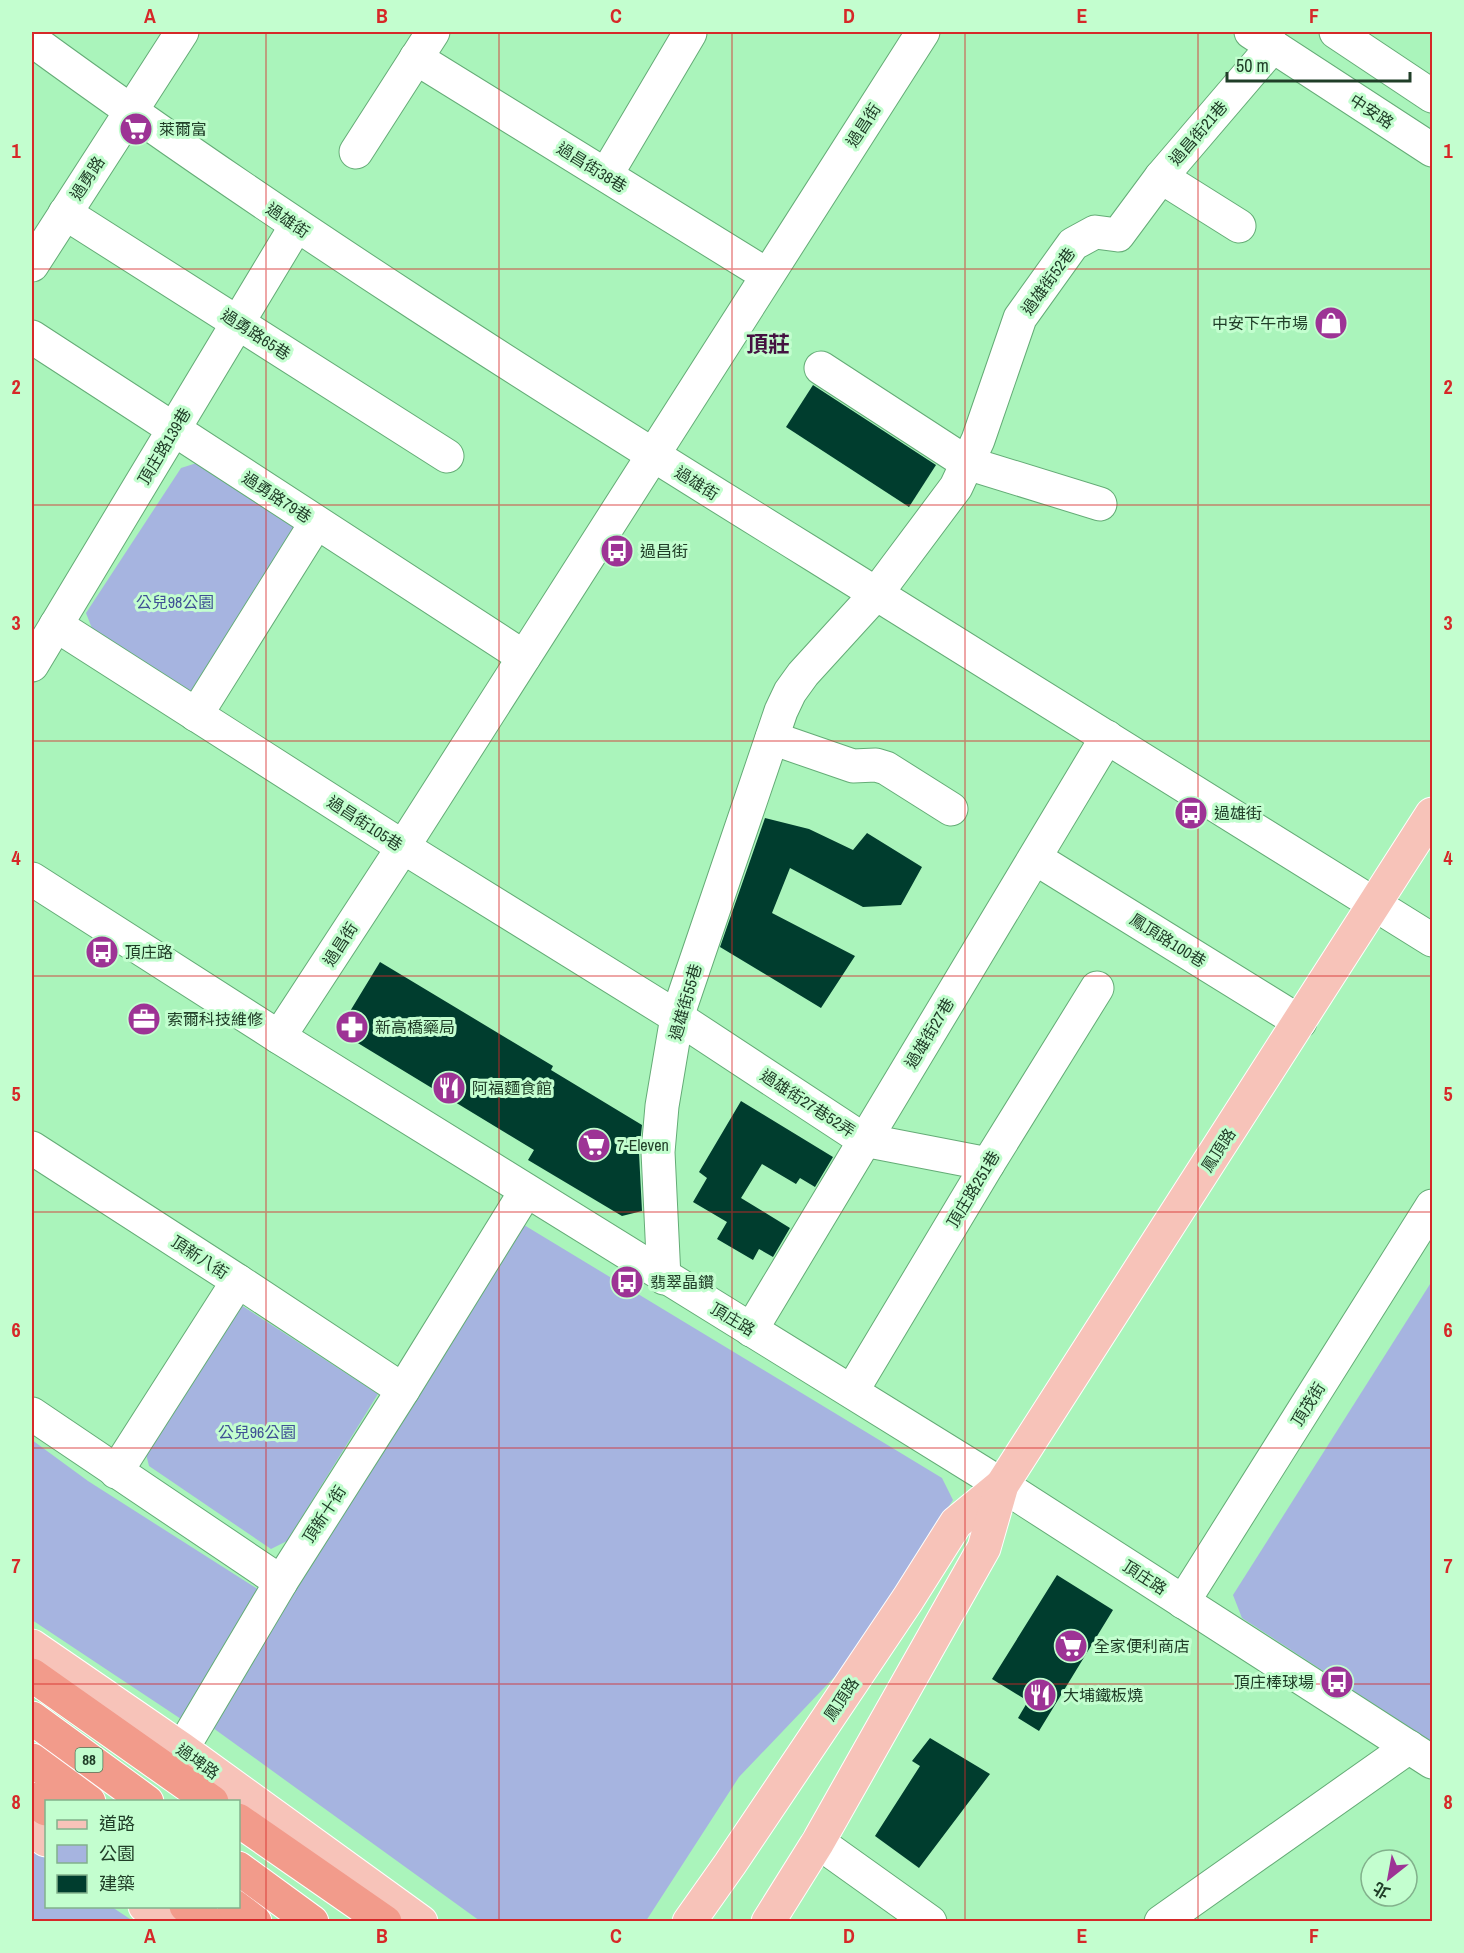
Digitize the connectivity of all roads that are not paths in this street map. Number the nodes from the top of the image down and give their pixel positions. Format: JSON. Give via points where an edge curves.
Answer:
{"nodes":[{"id":1,"x":182,"y":32,"type":"edge"},
{"id":2,"x":1336,"y":32,"type":"edge"},
{"id":3,"x":690,"y":33,"type":"edge"},
{"id":4,"x":910,"y":36,"type":"edge"},
{"id":5,"x":1262,"y":39,"type":"edge"},
{"id":6,"x":44,"y":40,"type":"edge"},
{"id":7,"x":424,"y":45,"type":"edge"},
{"id":8,"x":1432,"y":96,"type":"edge"},
{"id":9,"x":130,"y":111,"type":"junction"},
{"id":10,"x":1432,"y":150,"type":"edge"},
{"id":11,"x":356,"y":152,"type":"dead end"},
{"id":12,"x":606,"y":175,"type":"junction"},
{"id":13,"x":1161,"y":177,"type":"junction"},
{"id":14,"x":65,"y":213,"type":"junction"},
{"id":15,"x":297,"y":226,"type":"junction"},
{"id":16,"x":1239,"y":226,"type":"dead end"},
{"id":17,"x":32,"y":265,"type":"edge"},
{"id":18,"x":768,"y":275,"type":"junction"},
{"id":19,"x":238,"y":322,"type":"junction"},
{"id":20,"x":32,"y":337,"type":"edge"},
{"id":21,"x":821,"y":369,"type":"dead end"},
{"id":22,"x":174,"y":430,"type":"junction"},
{"id":23,"x":652,"y":455,"type":"junction"},
{"id":24,"x":447,"y":456,"type":"dead end"},
{"id":25,"x":967,"y":463,"type":"junction"},
{"id":26,"x":1100,"y":504,"type":"dead end"},
{"id":27,"x":316,"y":523,"type":"junction"},
{"id":28,"x":876,"y":594,"type":"junction"},
{"id":29,"x":56,"y":625,"type":"junction"},
{"id":30,"x":524,"y":657,"type":"junction"},
{"id":31,"x":32,"y":665,"type":"edge"},
{"id":32,"x":196,"y":715,"type":"junction"},
{"id":33,"x":772,"y":738,"type":"junction"},
{"id":34,"x":1107,"y":738,"type":"junction"},
{"id":35,"x":951,"y":809,"type":"dead end"},
{"id":36,"x":1432,"y":814,"type":"edge"},
{"id":37,"x":403,"y":848,"type":"junction"},
{"id":38,"x":1035,"y":858,"type":"junction"},
{"id":39,"x":32,"y":879,"type":"edge"},
{"id":40,"x":1376,"y":904,"type":"junction"},
{"id":41,"x":1432,"y":940,"type":"edge"},
{"id":42,"x":1097,"y":988,"type":"dead end"},
{"id":43,"x":677,"y":1017,"type":"junction"},
{"id":44,"x":1300,"y":1022,"type":"junction"},
{"id":45,"x":279,"y":1037,"type":"junction"},
{"id":46,"x":864,"y":1140,"type":"junction"},
{"id":47,"x":32,"y":1148,"type":"edge"},
{"id":48,"x":988,"y":1164,"type":"junction"},
{"id":49,"x":526,"y":1191,"type":"junction"},
{"id":50,"x":1432,"y":1206,"type":"edge"},
{"id":51,"x":664,"y":1278,"type":"junction"},
{"id":52,"x":238,"y":1281,"type":"junction"},
{"id":53,"x":752,"y":1330,"type":"junction"},
{"id":54,"x":403,"y":1390,"type":"junction"},
{"id":55,"x":852,"y":1391,"type":"junction"},
{"id":56,"x":32,"y":1414,"type":"edge"},
{"id":57,"x":116,"y":1472,"type":"junction"},
{"id":58,"x":1002,"y":1485,"type":"junction"},
{"id":59,"x":281,"y":1582,"type":"junction"},
{"id":60,"x":1183,"y":1602,"type":"junction"},
{"id":61,"x":32,"y":1646,"type":"edge"},
{"id":62,"x":32,"y":1675,"type":"edge"},
{"id":63,"x":32,"y":1718,"type":"edge"},
{"id":64,"x":182,"y":1749,"type":"junction"},
{"id":65,"x":1421,"y":1754,"type":"edge"},
{"id":66,"x":32,"y":1760,"type":"edge"},
{"id":67,"x":32,"y":1799,"type":"edge"},
{"id":68,"x":86,"y":1800,"type":"edge"},
{"id":69,"x":144,"y":1800,"type":"edge"},
{"id":70,"x":209,"y":1800,"type":"edge"},
{"id":71,"x":45,"y":1808,"type":"edge"},
{"id":72,"x":240,"y":1821,"type":"edge"},
{"id":73,"x":32,"y":1830,"type":"edge"},
{"id":74,"x":45,"y":1839,"type":"edge"},
{"id":75,"x":818,"y":1842,"type":"junction"},
{"id":76,"x":240,"y":1869,"type":"edge"},
{"id":77,"x":148,"y":1908,"type":"edge"},
{"id":78,"x":189,"y":1908,"type":"edge"},
{"id":79,"x":237,"y":1908,"type":"edge"},
{"id":80,"x":167,"y":1922,"type":"edge"},
{"id":81,"x":208,"y":1922,"type":"edge"},
{"id":82,"x":255,"y":1922,"type":"edge"},
{"id":83,"x":312,"y":1922,"type":"edge"},
{"id":84,"x":385,"y":1922,"type":"edge"},
{"id":85,"x":420,"y":1922,"type":"edge"},
{"id":86,"x":689,"y":1922,"type":"edge"},
{"id":87,"x":768,"y":1922,"type":"edge"},
{"id":88,"x":930,"y":1922,"type":"edge"},
{"id":89,"x":1161,"y":1922,"type":"edge"}],
"edges":[{"from":1,"to":9,"type":"street","name":"過勇路"},
{"from":2,"to":8,"type":"street"},
{"from":3,"to":12,"type":"street"},
{"from":4,"to":18,"type":"street","name":"過昌街"},
{"from":5,"to":10,"type":"street","name":"中安路"},
{"from":5,"to":13,"type":"street","name":"過昌街21巷"},
{"from":6,"to":9,"type":"street","name":"過雄街"},
{"from":7,"to":11,"type":"street"},
{"from":7,"to":12,"type":"street","name":"過昌街38巷"},
{"from":9,"to":14,"type":"street","name":"過勇路"},
{"from":9,"to":15,"type":"street","name":"過雄街"},
{"from":12,"to":18,"type":"street","name":"過昌街38巷"},
{"from":13,"to":16,"type":"street","name":"過昌街21巷"},
{"from":13,"to":25,"type":"street","name":"過雄街52巷","via":[[1119,235],[1095,232],[1073,244],[1020,318]]},
{"from":14,"to":17,"type":"street","name":"過勇路"},
{"from":14,"to":19,"type":"street","name":"過勇路65巷"},
{"from":15,"to":19,"type":"street","name":"頂庄路139巷"},
{"from":15,"to":23,"type":"street","name":"過雄街"},
{"from":18,"to":23,"type":"street","name":"過昌街"},
{"from":19,"to":22,"type":"street","name":"頂庄路139巷"},
{"from":19,"to":24,"type":"street","name":"過勇路65巷"},
{"from":20,"to":22,"type":"street","name":"過勇路79巷"},
{"from":21,"to":25,"type":"street"},
{"from":22,"to":27,"type":"street","name":"過勇路79巷"},
{"from":22,"to":29,"type":"street","name":"頂庄路139巷"},
{"from":23,"to":28,"type":"street","name":"過雄街"},
{"from":23,"to":30,"type":"street","name":"過昌街"},
{"from":25,"to":26,"type":"street"},
{"from":25,"to":28,"type":"street","name":"過雄街52巷","via":[[956,487]]},
{"from":27,"to":30,"type":"street","name":"過勇路79巷"},
{"from":27,"to":32,"type":"street"},
{"from":28,"to":33,"type":"street","name":"過雄街55巷","via":[[802,674],[790,692]]},
{"from":28,"to":34,"type":"street","name":"過雄街"},
{"from":29,"to":31,"type":"street","name":"頂庄路139巷"},
{"from":29,"to":32,"type":"street","name":"過昌街105巷"},
{"from":30,"to":37,"type":"street","name":"過昌街"},
{"from":32,"to":37,"type":"street","name":"過昌街105巷"},
{"from":33,"to":35,"type":"street","via":[[853,766],[886,768]]},
{"from":33,"to":43,"type":"street","name":"過雄街55巷"},
{"from":34,"to":38,"type":"street","name":"過雄街27巷"},
{"from":34,"to":40,"type":"street","name":"過雄街"},
{"from":36,"to":40,"type":"main road","name":"鳳頂路"},
{"from":37,"to":43,"type":"street","name":"過昌街105巷"},
{"from":37,"to":45,"type":"street","name":"過昌街"},
{"from":38,"to":44,"type":"street","name":"鳳頂路100巷"},
{"from":38,"to":46,"type":"street","name":"過雄街27巷"},
{"from":39,"to":45,"type":"street","name":"頂庄路"},
{"from":40,"to":41,"type":"street","name":"過雄街"},
{"from":40,"to":44,"type":"main road","name":"鳳頂路"},
{"from":42,"to":48,"type":"street","name":"頂庄路251巷"},
{"from":43,"to":46,"type":"street","name":"過雄街27巷52弄"},
{"from":43,"to":51,"type":"street","name":"過雄街55巷","via":[[658,1152]]},
{"from":44,"to":58,"type":"main road","name":"鳳頂路"},
{"from":45,"to":49,"type":"street","name":"頂庄路"},
{"from":46,"to":48,"type":"street","name":"過雄街27巷52弄"},
{"from":46,"to":53,"type":"street","name":"過雄街27巷"},
{"from":47,"to":52,"type":"street","name":"頂新八街"},
{"from":48,"to":55,"type":"street","name":"頂庄路251巷"},
{"from":49,"to":51,"type":"street","name":"頂庄路"},
{"from":49,"to":54,"type":"street","name":"頂新十街"},
{"from":50,"to":60,"type":"street","name":"頂茂街"},
{"from":51,"to":53,"type":"street","name":"頂庄路"},
{"from":52,"to":54,"type":"street"},
{"from":52,"to":57,"type":"street","name":"頂新八街"},
{"from":53,"to":55,"type":"street","name":"頂庄路"},
{"from":54,"to":59,"type":"street","name":"頂新十街"},
{"from":55,"to":58,"type":"street","name":"頂庄路"},
{"from":56,"to":57,"type":"street"},
{"from":57,"to":59,"type":"street"},
{"from":58,"to":60,"type":"street","name":"頂庄路"},
{"from":58,"to":75,"type":"main road","name":"鳳頂路","via":[[984,1548]]},
{"from":58,"to":86,"type":"main road","name":"鳳頂路","via":[[956,1523]]},
{"from":59,"to":64,"type":"street","name":"頂新十街"},
{"from":60,"to":65,"type":"street","name":"頂庄路"},
{"from":61,"to":64,"type":"main road","name":"過埤路"},
{"from":62,"to":70,"type":"highway"},
{"from":63,"to":69,"type":"highway","number":"88"},
{"from":64,"to":85,"type":"main road","name":"過埤路"},
{"from":65,"to":89,"type":"street"},
{"from":66,"to":68,"type":"highway","number":"88"},
{"from":67,"to":71,"type":"highway"},
{"from":72,"to":84,"type":"highway"},
{"from":73,"to":74,"type":"main road"},
{"from":75,"to":87,"type":"main road","name":"鳳頂路"},
{"from":75,"to":88,"type":"street"},
{"from":76,"to":83,"type":"highway"},
{"from":77,"to":80,"type":"main road"},
{"from":78,"to":81,"type":"highway"},
{"from":79,"to":82,"type":"highway"}]}
